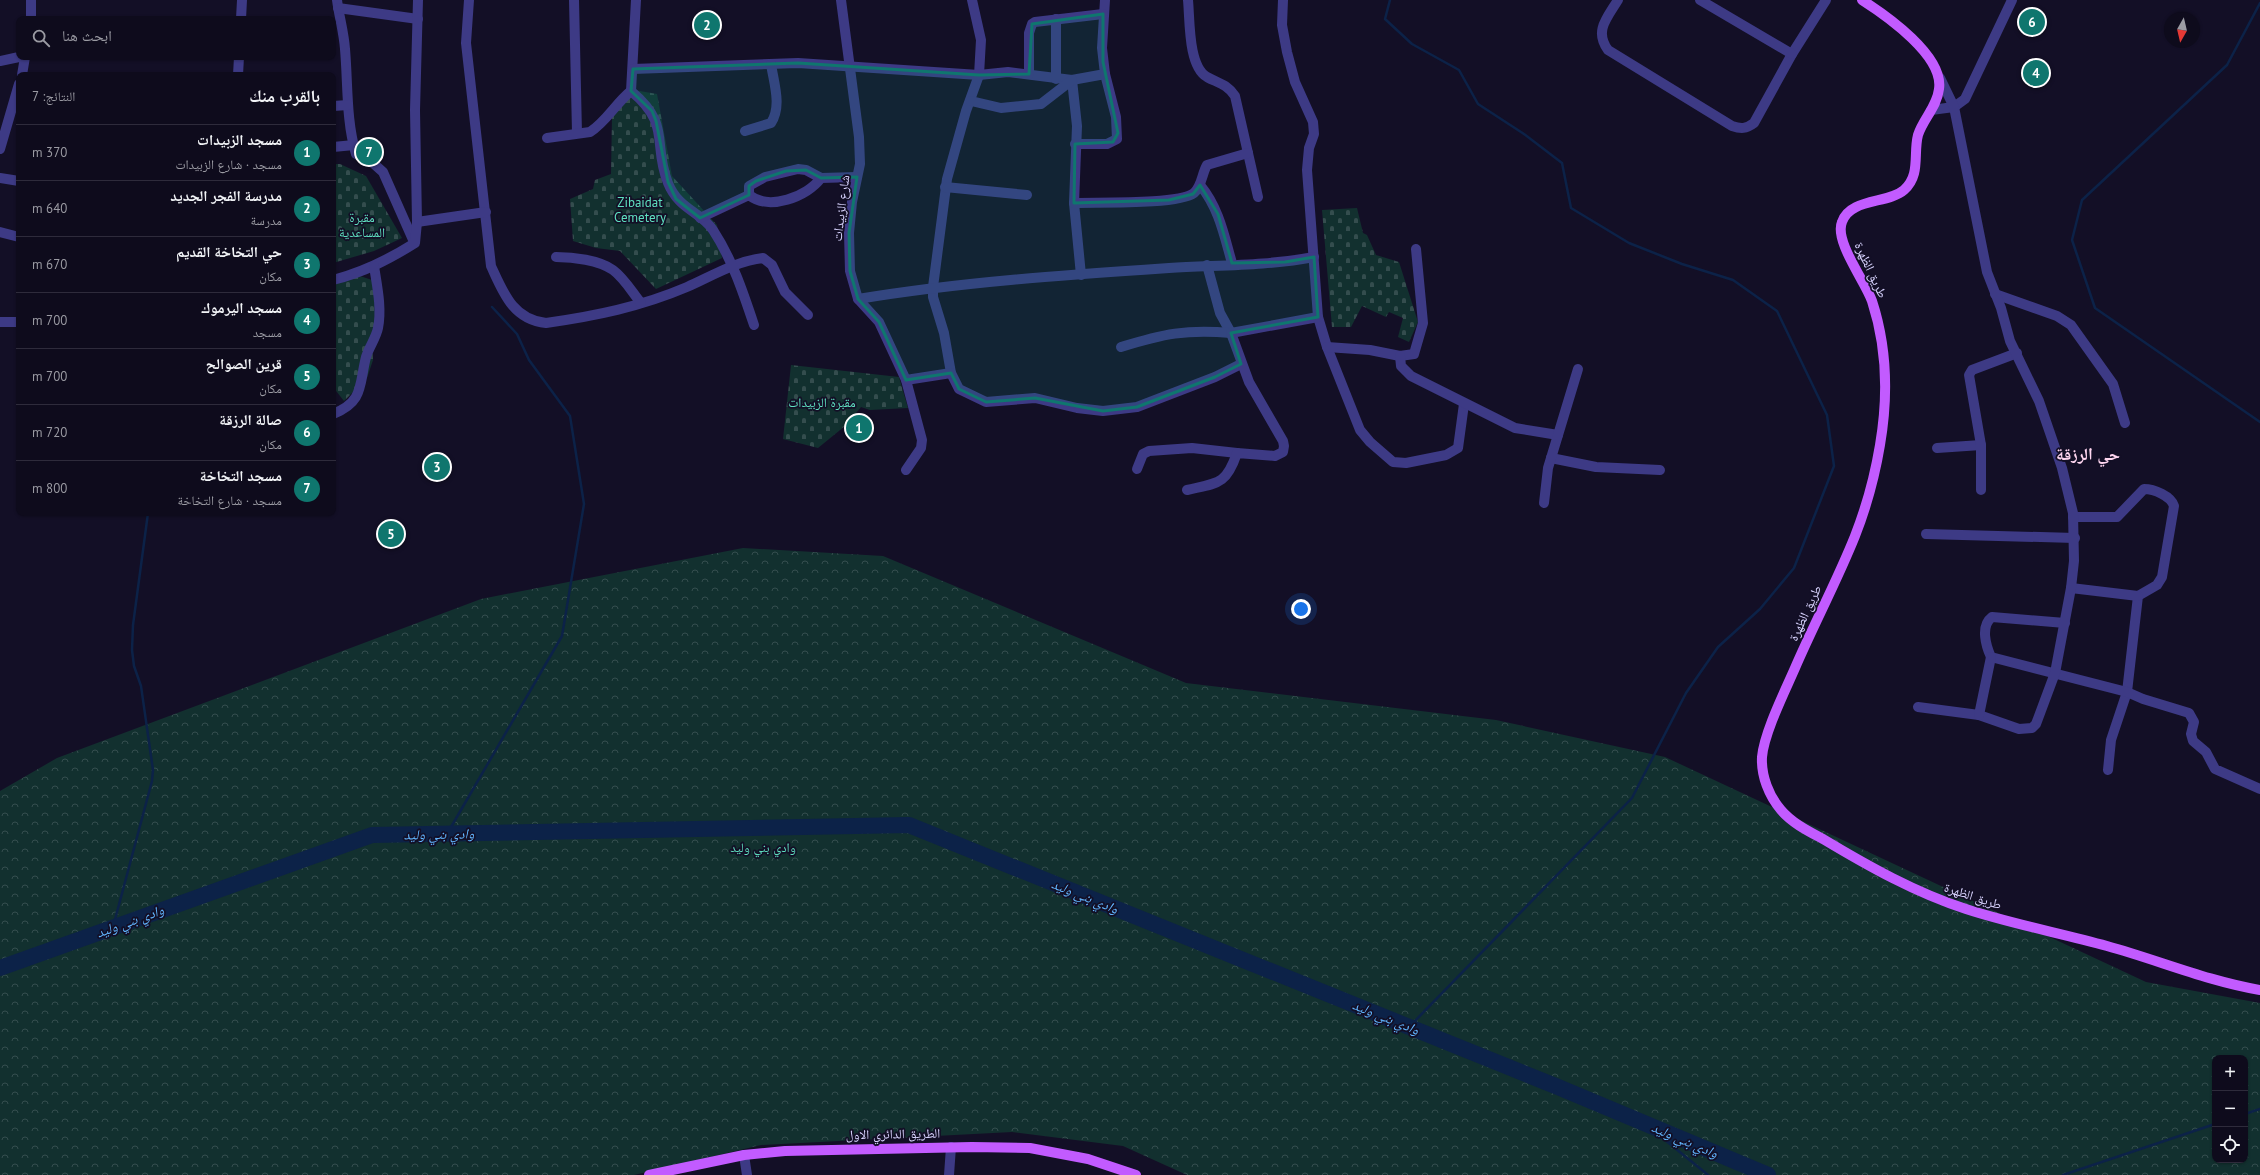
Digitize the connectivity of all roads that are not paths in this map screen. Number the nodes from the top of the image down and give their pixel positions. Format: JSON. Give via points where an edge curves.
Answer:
{"nodes":[{"id":1,"x":30,"y":0,"type":"edge"},
{"id":2,"x":242,"y":0,"type":"edge"},
{"id":3,"x":418,"y":0,"type":"edge"},
{"id":4,"x":469,"y":0,"type":"edge"},
{"id":5,"x":574,"y":0,"type":"edge"},
{"id":6,"x":636,"y":0,"type":"edge"},
{"id":7,"x":841,"y":0,"type":"edge"},
{"id":8,"x":972,"y":0,"type":"edge"},
{"id":9,"x":1105,"y":0,"type":"edge"},
{"id":10,"x":1188,"y":0,"type":"edge"},
{"id":11,"x":1283,"y":0,"type":"edge"},
{"id":12,"x":1618,"y":0,"type":"edge"},
{"id":13,"x":1700,"y":0,"type":"edge"},
{"id":14,"x":1826,"y":0,"type":"edge"},
{"id":15,"x":1862,"y":0,"type":"edge"},
{"id":16,"x":2012,"y":0,"type":"edge"},
{"id":17,"x":338,"y":4,"type":"edge"},
{"id":18,"x":1103,"y":14,"type":"junction"},
{"id":19,"x":30,"y":16,"type":"edge"},
{"id":20,"x":241,"y":16,"type":"edge"},
{"id":21,"x":418,"y":19,"type":"junction"},
{"id":22,"x":1056,"y":19,"type":"junction"},
{"id":23,"x":1792,"y":54,"type":"junction"},
{"id":24,"x":16,"y":58,"type":"edge"},
{"id":25,"x":25,"y":60,"type":"edge"},
{"id":26,"x":239,"y":60,"type":"edge"},
{"id":27,"x":0,"y":61,"type":"edge"},
{"id":28,"x":771,"y":64,"type":"junction"},
{"id":29,"x":851,"y":66,"type":"junction"},
{"id":30,"x":633,"y":68,"type":"junction"},
{"id":31,"x":23,"y":72,"type":"edge"},
{"id":32,"x":238,"y":72,"type":"edge"},
{"id":33,"x":1029,"y":74,"type":"junction"},
{"id":34,"x":1105,"y":74,"type":"junction"},
{"id":35,"x":979,"y":75,"type":"junction"},
{"id":36,"x":1940,"y":78,"type":"junction"},
{"id":37,"x":1056,"y":79,"type":"junction"},
{"id":38,"x":1072,"y":80,"type":"junction"},
{"id":39,"x":631,"y":91,"type":"junction"},
{"id":40,"x":16,"y":97,"type":"edge"},
{"id":41,"x":971,"y":101,"type":"junction"},
{"id":42,"x":348,"y":105,"type":"junction"},
{"id":43,"x":336,"y":106,"type":"edge"},
{"id":44,"x":1954,"y":107,"type":"junction"},
{"id":45,"x":1931,"y":110,"type":"junction"},
{"id":46,"x":745,"y":131,"type":"dead end"},
{"id":47,"x":577,"y":133,"type":"junction"},
{"id":48,"x":547,"y":138,"type":"dead end"},
{"id":49,"x":1076,"y":144,"type":"junction"},
{"id":50,"x":354,"y":145,"type":"junction"},
{"id":51,"x":336,"y":147,"type":"edge"},
{"id":52,"x":0,"y":150,"type":"edge"},
{"id":53,"x":1248,"y":153,"type":"junction"},
{"id":54,"x":857,"y":177,"type":"junction"},
{"id":55,"x":0,"y":178,"type":"edge"},
{"id":56,"x":821,"y":178,"type":"junction"},
{"id":57,"x":16,"y":181,"type":"edge"},
{"id":58,"x":1200,"y":185,"type":"junction"},
{"id":59,"x":946,"y":187,"type":"junction"},
{"id":60,"x":749,"y":195,"type":"junction"},
{"id":61,"x":1027,"y":195,"type":"dead end"},
{"id":62,"x":1258,"y":197,"type":"dead end"},
{"id":63,"x":1074,"y":203,"type":"junction"},
{"id":64,"x":486,"y":212,"type":"junction"},
{"id":65,"x":700,"y":218,"type":"junction"},
{"id":66,"x":417,"y":222,"type":"junction"},
{"id":67,"x":0,"y":232,"type":"edge"},
{"id":68,"x":16,"y":236,"type":"edge"},
{"id":69,"x":415,"y":243,"type":"junction"},
{"id":70,"x":1416,"y":249,"type":"dead end"},
{"id":71,"x":556,"y":257,"type":"dead end"},
{"id":72,"x":1314,"y":258,"type":"junction"},
{"id":73,"x":1232,"y":264,"type":"junction"},
{"id":74,"x":1207,"y":265,"type":"junction"},
{"id":75,"x":374,"y":266,"type":"junction"},
{"id":76,"x":732,"y":266,"type":"junction"},
{"id":77,"x":1081,"y":274,"type":"junction"},
{"id":78,"x":336,"y":279,"type":"edge"},
{"id":79,"x":933,"y":287,"type":"junction"},
{"id":80,"x":1995,"y":294,"type":"junction"},
{"id":81,"x":858,"y":298,"type":"junction"},
{"id":82,"x":641,"y":303,"type":"junction"},
{"id":83,"x":808,"y":315,"type":"dead end"},
{"id":84,"x":1318,"y":317,"type":"junction"},
{"id":85,"x":0,"y":322,"type":"edge"},
{"id":86,"x":16,"y":322,"type":"edge"},
{"id":87,"x":754,"y":325,"type":"dead end"},
{"id":88,"x":1230,"y":332,"type":"junction"},
{"id":89,"x":1327,"y":347,"type":"junction"},
{"id":90,"x":1121,"y":348,"type":"dead end"},
{"id":91,"x":2016,"y":353,"type":"junction"},
{"id":92,"x":1400,"y":356,"type":"junction"},
{"id":93,"x":1241,"y":364,"type":"junction"},
{"id":94,"x":1578,"y":369,"type":"dead end"},
{"id":95,"x":951,"y":373,"type":"junction"},
{"id":96,"x":906,"y":380,"type":"junction"},
{"id":97,"x":1464,"y":404,"type":"junction"},
{"id":98,"x":336,"y":412,"type":"edge"},
{"id":99,"x":2125,"y":423,"type":"dead end"},
{"id":100,"x":1558,"y":435,"type":"junction"},
{"id":101,"x":1981,"y":445,"type":"junction"},
{"id":102,"x":1937,"y":448,"type":"dead end"},
{"id":103,"x":1237,"y":453,"type":"junction"},
{"id":104,"x":1551,"y":458,"type":"junction"},
{"id":105,"x":1137,"y":469,"type":"dead end"},
{"id":106,"x":906,"y":470,"type":"dead end"},
{"id":107,"x":1660,"y":470,"type":"dead end"},
{"id":108,"x":1187,"y":490,"type":"dead end"},
{"id":109,"x":1981,"y":490,"type":"dead end"},
{"id":110,"x":1544,"y":503,"type":"dead end"},
{"id":111,"x":2073,"y":517,"type":"junction"},
{"id":112,"x":1926,"y":534,"type":"dead end"},
{"id":113,"x":2075,"y":538,"type":"junction"},
{"id":114,"x":2071,"y":588,"type":"junction"},
{"id":115,"x":2138,"y":596,"type":"junction"},
{"id":116,"x":2065,"y":623,"type":"junction"},
{"id":117,"x":1991,"y":657,"type":"junction"},
{"id":118,"x":2055,"y":673,"type":"junction"},
{"id":119,"x":2127,"y":692,"type":"junction"},
{"id":120,"x":1918,"y":707,"type":"dead end"},
{"id":121,"x":1979,"y":715,"type":"junction"},
{"id":122,"x":2108,"y":770,"type":"dead end"},
{"id":123,"x":2260,"y":789,"type":"edge"},
{"id":124,"x":2260,"y":990,"type":"edge"},
{"id":125,"x":951,"y":1146,"type":"junction"},
{"id":126,"x":744,"y":1156,"type":"junction"},
{"id":127,"x":650,"y":1175,"type":"edge"},
{"id":128,"x":747,"y":1175,"type":"edge"},
{"id":129,"x":949,"y":1175,"type":"edge"},
{"id":130,"x":1136,"y":1175,"type":"edge"}],
"edges":[{"from":1,"to":19,"type":"street"},
{"from":2,"to":20,"type":"street"},
{"from":3,"to":21,"type":"street"},
{"from":4,"to":64,"type":"street","via":[[466,43]]},
{"from":5,"to":47,"type":"street"},
{"from":6,"to":30,"type":"street"},
{"from":7,"to":29,"type":"street","name":"شارع الزبيدات"},
{"from":8,"to":35,"type":"street","via":[[981,40]]},
{"from":9,"to":18,"type":"street"},
{"from":10,"to":53,"type":"street","via":[[1196,64],[1207,77],[1230,88]]},
{"from":11,"to":72,"type":"street","via":[[1282,25],[1289,60],[1295,82],[1313,122],[1314,134],[1309,148],[1307,170]]},
{"from":12,"to":23,"type":"street","via":[[1603,24],[1601,34],[1602,42],[1608,50],[1725,122],[1740,128],[1748,128],[1754,124]]},
{"from":13,"to":23,"type":"street"},
{"from":14,"to":23,"type":"street"},
{"from":15,"to":36,"type":"main road","via":[[1889,18],[1912,39]]},
{"from":16,"to":44,"type":"street","via":[[1969,94]]},
{"from":17,"to":21,"type":"street"},
{"from":17,"to":42,"type":"street","via":[[345,46]]},
{"from":18,"to":22,"type":"street"},
{"from":18,"to":34,"type":"street"},
{"from":21,"to":66,"type":"street","via":[[415,110]]},
{"from":22,"to":33,"type":"street","via":[[1035,22],[1030,27]]},
{"from":22,"to":37,"type":"street"},
{"from":24,"to":27,"type":"street"},
{"from":25,"to":31,"type":"street"},
{"from":26,"to":32,"type":"street"},
{"from":28,"to":29,"type":"street"},
{"from":28,"to":30,"type":"street"},
{"from":28,"to":46,"type":"street","via":[[777,110],[775,117],[766,125]]},
{"from":29,"to":35,"type":"street"},
{"from":29,"to":54,"type":"street","name":"شارع الزبيدات","via":[[859,137],[860,164]]},
{"from":30,"to":39,"type":"street"},
{"from":33,"to":35,"type":"street","via":[[1008,72]]},
{"from":33,"to":37,"type":"street"},
{"from":34,"to":38,"type":"street"},
{"from":34,"to":49,"type":"street","via":[[1116,117],[1117,139],[1107,144]]},
{"from":35,"to":41,"type":"street"},
{"from":36,"to":44,"type":"street"},
{"from":36,"to":45,"type":"main road","name":"طريق الظهرة","via":[[1937,98]]},
{"from":37,"to":38,"type":"street"},
{"from":38,"to":41,"type":"street","via":[[1041,104],[1001,108]]},
{"from":38,"to":49,"type":"street","via":[[1077,112]]},
{"from":39,"to":47,"type":"street","via":[[619,100],[596,128],[590,132]]},
{"from":39,"to":65,"type":"street","via":[[652,111],[668,182],[676,199]]},
{"from":40,"to":52,"type":"street"},
{"from":41,"to":59,"type":"street","via":[[966,111]]},
{"from":42,"to":43,"type":"street"},
{"from":42,"to":50,"type":"street"},
{"from":44,"to":45,"type":"street"},
{"from":44,"to":80,"type":"street","via":[[1980,242]]},
{"from":45,"to":124,"type":"main road","name":"طريق الظهرة","via":[[1919,134],[1916,167],[1908,186],[1894,196],[1854,208],[1846,214],[1841,223],[1841,237],[1866,287],[1881,337],[1884,400],[1880,445],[1856,534],[1775,714],[1762,754],[1770,794],[1782,811],[1797,824],[1848,854],[1934,898],[1998,919],[2108,946],[2212,979]]},
{"from":47,"to":48,"type":"street"},
{"from":49,"to":63,"type":"street"},
{"from":50,"to":51,"type":"street"},
{"from":50,"to":69,"type":"street","via":[[356,154],[383,172]]},
{"from":53,"to":58,"type":"street","via":[[1207,165]]},
{"from":53,"to":62,"type":"street"},
{"from":54,"to":56,"type":"street"},
{"from":54,"to":81,"type":"street","name":"شارع الزبيدات","via":[[849,233],[850,271]]},
{"from":55,"to":57,"type":"street"},
{"from":56,"to":60,"type":"street","via":[[805,193],[776,201],[761,201]]},
{"from":56,"to":60,"type":"street","via":[[806,170],[786,171],[756,181],[749,186]]},
{"from":58,"to":63,"type":"street","via":[[1193,194],[1169,200]]},
{"from":58,"to":73,"type":"street","via":[[1218,214]]},
{"from":59,"to":61,"type":"street"},
{"from":59,"to":79,"type":"street"},
{"from":60,"to":65,"type":"street"},
{"from":63,"to":77,"type":"street"},
{"from":64,"to":66,"type":"street"},
{"from":64,"to":82,"type":"street","via":[[491,266],[503,294],[524,317],[546,323],[610,314]]},
{"from":65,"to":76,"type":"street","via":[[712,229]]},
{"from":66,"to":69,"type":"street"},
{"from":67,"to":68,"type":"street"},
{"from":69,"to":75,"type":"street"},
{"from":70,"to":92,"type":"street","via":[[1423,323],[1414,354]]},
{"from":71,"to":82,"type":"street","via":[[607,266]]},
{"from":72,"to":73,"type":"street"},
{"from":72,"to":84,"type":"street"},
{"from":73,"to":74,"type":"street"},
{"from":74,"to":77,"type":"street"},
{"from":74,"to":88,"type":"street","via":[[1220,313]]},
{"from":75,"to":78,"type":"street"},
{"from":75,"to":98,"type":"street","via":[[379,298],[378,329],[366,356],[356,401]]},
{"from":76,"to":82,"type":"street","via":[[686,288]]},
{"from":76,"to":83,"type":"street","via":[[757,258],[767,259],[785,292]]},
{"from":76,"to":87,"type":"street"},
{"from":77,"to":79,"type":"street"},
{"from":79,"to":81,"type":"street"},
{"from":79,"to":95,"type":"street","via":[[933,297],[944,333]]},
{"from":80,"to":91,"type":"street"},
{"from":80,"to":99,"type":"street","via":[[2057,316],[2071,325],[2113,384]]},
{"from":81,"to":96,"type":"street","name":"شارع الزبيدات","via":[[879,322]]},
{"from":84,"to":88,"type":"street","via":[[1249,331]]},
{"from":84,"to":89,"type":"street"},
{"from":85,"to":86,"type":"street"},
{"from":88,"to":90,"type":"street","via":[[1188,331],[1161,334]]},
{"from":88,"to":93,"type":"street"},
{"from":89,"to":92,"type":"street","via":[[1370,350]]},
{"from":89,"to":97,"type":"street","via":[[1360,430],[1393,462],[1406,463],[1446,455],[1458,448]]},
{"from":91,"to":101,"type":"street","via":[[1972,370],[1969,375]]},
{"from":91,"to":111,"type":"street","via":[[2039,401],[2062,468]]},
{"from":92,"to":97,"type":"street","via":[[1404,371]]},
{"from":93,"to":95,"type":"street","via":[[1215,377],[1137,407],[1103,411],[1035,398],[986,402],[959,389]]},
{"from":93,"to":103,"type":"street","via":[[1248,382],[1284,446],[1280,455]]},
{"from":94,"to":100,"type":"street"},
{"from":95,"to":96,"type":"street"},
{"from":96,"to":106,"type":"street","name":"شارع الزبيدات","via":[[922,440],[922,448]]},
{"from":97,"to":100,"type":"street","via":[[1515,428]]},
{"from":100,"to":104,"type":"street"},
{"from":101,"to":102,"type":"street"},
{"from":101,"to":109,"type":"street"},
{"from":103,"to":105,"type":"street","via":[[1192,448],[1149,451],[1143,454]]},
{"from":103,"to":108,"type":"street","via":[[1231,472],[1227,476],[1211,485]]},
{"from":104,"to":107,"type":"street","via":[[1596,467]]},
{"from":104,"to":110,"type":"street"},
{"from":111,"to":113,"type":"street"},
{"from":111,"to":115,"type":"street","via":[[2117,517],[2144,489],[2170,498],[2174,510],[2164,571],[2158,585]]},
{"from":112,"to":113,"type":"street"},
{"from":113,"to":114,"type":"street"},
{"from":114,"to":115,"type":"street"},
{"from":114,"to":116,"type":"street"},
{"from":115,"to":119,"type":"street"},
{"from":116,"to":117,"type":"street","via":[[1992,617],[1987,623],[1985,638]]},
{"from":116,"to":118,"type":"street"},
{"from":117,"to":118,"type":"street"},
{"from":117,"to":121,"type":"street"},
{"from":118,"to":119,"type":"street"},
{"from":118,"to":121,"type":"street","via":[[2039,719],[2032,728],[2019,729]]},
{"from":119,"to":122,"type":"street","via":[[2111,740]]},
{"from":119,"to":123,"type":"street","via":[[2189,713],[2194,722],[2191,734],[2193,741],[2206,752],[2215,770]]},
{"from":120,"to":121,"type":"street"},
{"from":125,"to":126,"type":"main road","name":"الطريق الدائري الاول","via":[[835,1148]]},
{"from":125,"to":129,"type":"street"},
{"from":125,"to":130,"type":"main road","name":"الطريق الدائري الاول","via":[[1030,1148],[1088,1159]]},
{"from":126,"to":127,"type":"main road","name":"الطريق الدائري الاول"},
{"from":126,"to":128,"type":"street"}]}
